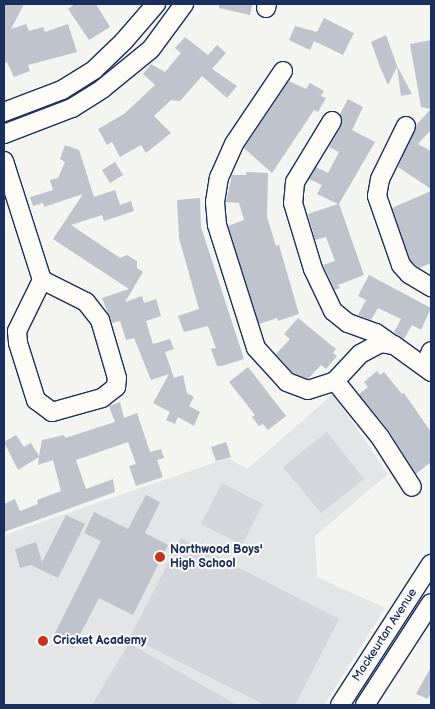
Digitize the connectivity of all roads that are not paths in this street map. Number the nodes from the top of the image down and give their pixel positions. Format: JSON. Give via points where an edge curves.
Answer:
{"nodes":[{"id":1,"x":156,"y":4,"type":"edge"},
{"id":2,"x":179,"y":6,"type":"edge"},
{"id":3,"x":283,"y":71,"type":"dead end"},
{"id":4,"x":4,"y":112,"type":"edge"},
{"id":5,"x":332,"y":121,"type":"dead end"},
{"id":6,"x":406,"y":126,"type":"dead end"},
{"id":7,"x":4,"y":134,"type":"edge"},
{"id":8,"x":4,"y":161,"type":"edge"},
{"id":9,"x":42,"y":280,"type":"junction"},
{"id":10,"x":431,"y":287,"type":"edge"},
{"id":11,"x":394,"y":345,"type":"junction"},
{"id":12,"x":429,"y":363,"type":"edge"},
{"id":13,"x":335,"y":381,"type":"junction"},
{"id":14,"x":412,"y":487,"type":"dead end"},
{"id":15,"x":431,"y":564,"type":"edge"},
{"id":16,"x":431,"y":603,"type":"edge"},
{"id":17,"x":340,"y":705,"type":"edge"},
{"id":18,"x":365,"y":705,"type":"edge"}],
"edges":[{"from":1,"to":4,"type":"street","via":[[124,42],[95,69],[62,90]]},
{"from":2,"to":7,"type":"street","via":[[151,49],[102,89],[72,108]]},
{"from":3,"to":13,"type":"street","via":[[225,162],[215,202],[217,225],[256,348],[264,360],[299,389],[308,390]]},
{"from":5,"to":11,"type":"street","via":[[295,182],[293,203],[313,269],[334,311],[348,323],[385,337]]},
{"from":6,"to":10,"type":"street","via":[[380,179],[377,196],[401,265],[409,274]]},
{"from":8,"to":9,"type":"street"},
{"from":9,"to":9,"type":"street","via":[[86,302],[100,320],[117,378],[116,387],[102,398],[52,412],[36,400],[17,331]]},
{"from":11,"to":12,"type":"street"},
{"from":11,"to":13,"type":"street","via":[[381,343],[369,347]]},
{"from":13,"to":14,"type":"street","via":[[380,438]]},
{"from":15,"to":17,"type":"street","name":"Mackeurtan Avenue"},
{"from":16,"to":18,"type":"street","name":"Mackeurtan Avenue"}]}
